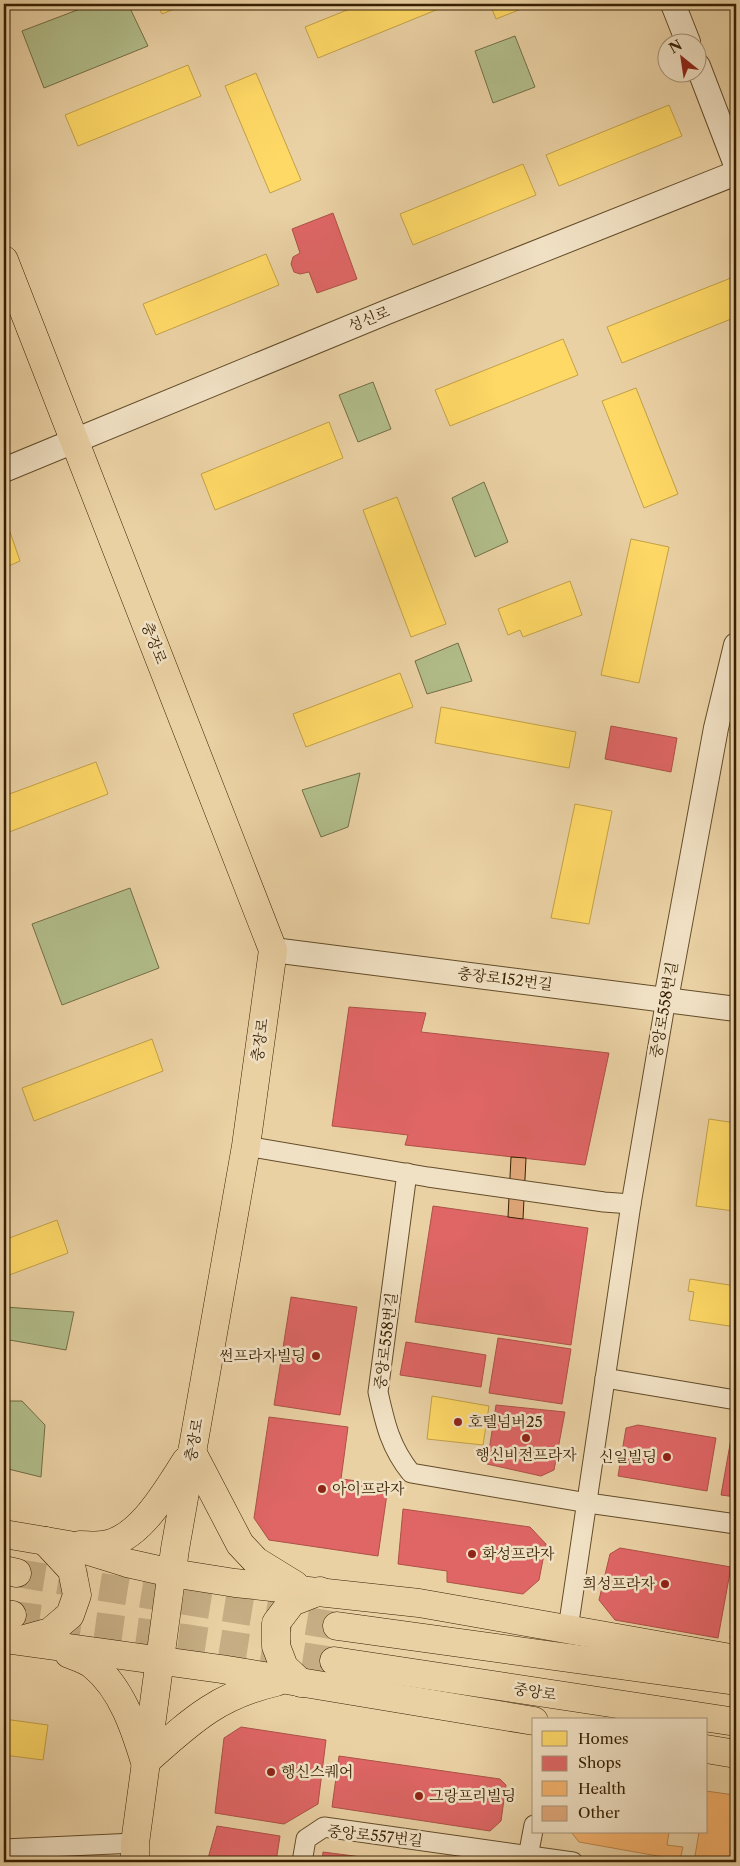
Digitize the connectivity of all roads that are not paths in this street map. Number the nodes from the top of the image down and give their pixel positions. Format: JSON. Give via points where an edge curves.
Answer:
{"nodes":[{"id":1,"x":673,"y":4,"type":"edge"},
{"id":2,"x":684,"y":32,"type":"edge"},
{"id":3,"x":704,"y":82,"type":"edge"},
{"id":4,"x":736,"y":166,"type":"edge"},
{"id":5,"x":736,"y":173,"type":"edge"},
{"id":6,"x":4,"y":260,"type":"edge"},
{"id":7,"x":75,"y":442,"type":"junction"},
{"id":8,"x":4,"y":470,"type":"edge"},
{"id":9,"x":736,"y":645,"type":"edge"},
{"id":10,"x":273,"y":950,"type":"junction"},
{"id":11,"x":666,"y":999,"type":"junction"},
{"id":12,"x":736,"y":1009,"type":"edge"},
{"id":13,"x":246,"y":1146,"type":"junction"},
{"id":14,"x":407,"y":1173,"type":"junction"},
{"id":15,"x":631,"y":1204,"type":"junction"},
{"id":16,"x":605,"y":1378,"type":"junction"},
{"id":17,"x":736,"y":1400,"type":"edge"},
{"id":18,"x":192,"y":1452,"type":"junction"},
{"id":19,"x":588,"y":1503,"type":"junction"},
{"id":20,"x":736,"y":1524,"type":"edge"},
{"id":21,"x":4,"y":1534,"type":"edge"},
{"id":22,"x":57,"y":1543,"type":"junction"},
{"id":23,"x":172,"y":1573,"type":"junction"},
{"id":24,"x":311,"y":1590,"type":"junction"},
{"id":25,"x":337,"y":1626,"type":"tunnel mouth"},
{"id":26,"x":9,"y":1627,"type":"edge"},
{"id":27,"x":568,"y":1628,"type":"junction"},
{"id":28,"x":55,"y":1647,"type":"junction"},
{"id":29,"x":736,"y":1658,"type":"edge"},
{"id":30,"x":159,"y":1661,"type":"junction"},
{"id":31,"x":334,"y":1662,"type":"tunnel mouth"},
{"id":32,"x":736,"y":1681,"type":"edge"},
{"id":33,"x":292,"y":1682,"type":"junction"},
{"id":34,"x":532,"y":1721,"type":"edge"},
{"id":35,"x":736,"y":1722,"type":"edge"},
{"id":36,"x":708,"y":1749,"type":"edge"},
{"id":37,"x":736,"y":1754,"type":"edge"},
{"id":38,"x":146,"y":1762,"type":"junction"},
{"id":39,"x":532,"y":1834,"type":"edge"},
{"id":40,"x":4,"y":1849,"type":"edge"},
{"id":41,"x":135,"y":1853,"type":"edge"},
{"id":42,"x":528,"y":1859,"type":"edge"},
{"id":43,"x":302,"y":1862,"type":"edge"},
{"id":44,"x":573,"y":1862,"type":"edge"}],
"edges":[{"from":1,"to":2,"type":"street"},
{"from":3,"to":4,"type":"street"},
{"from":5,"to":7,"type":"street","name":"성신로"},
{"from":6,"to":7,"type":"main road","name":"충장로"},
{"from":7,"to":8,"type":"street","name":"성신로"},
{"from":7,"to":10,"type":"main road","name":"충장로"},
{"from":9,"to":11,"type":"street","name":"중앙로558번길","via":[[716,728]]},
{"from":10,"to":11,"type":"street","name":"충장로152번길"},
{"from":10,"to":13,"type":"main road","name":"충장로"},
{"from":11,"to":12,"type":"street","name":"충장로152번길"},
{"from":11,"to":15,"type":"street","name":"중앙로558번길"},
{"from":13,"to":14,"type":"street"},
{"from":13,"to":18,"type":"main road","name":"충장로"},
{"from":14,"to":15,"type":"street"},
{"from":14,"to":19,"type":"street","name":"중앙로558번길","via":[[378,1392],[397,1455],[411,1472]]},
{"from":15,"to":16,"type":"street","name":"중앙로558번길"},
{"from":16,"to":17,"type":"street"},
{"from":16,"to":19,"type":"street","name":"중앙로558번길"},
{"from":18,"to":22,"type":"main road","via":[[151,1515],[126,1534],[105,1545]]},
{"from":18,"to":23,"type":"main road","name":"충장로"},
{"from":18,"to":24,"type":"main road","via":[[240,1544],[256,1561]]},
{"from":19,"to":20,"type":"street"},
{"from":19,"to":27,"type":"street","name":"중앙로558번길"},
{"from":21,"to":22,"type":"main road"},
{"from":22,"to":23,"type":"main road"},
{"from":22,"to":26,"type":"main road","via":[[72,1570],[77,1594],[70,1615],[50,1632]]},
{"from":23,"to":24,"type":"main road"},
{"from":23,"to":30,"type":"main road","name":"충장로"},
{"from":24,"to":27,"type":"main road","via":[[418,1602]]},
{"from":24,"to":33,"type":"main road","via":[[292,1602],[276,1622],[276,1646]]},
{"from":25,"to":32,"type":"main road"},
{"from":26,"to":28,"type":"main road"},
{"from":27,"to":29,"type":"main road"},
{"from":28,"to":30,"type":"main road"},
{"from":28,"to":38,"type":"main road","via":[[93,1665],[109,1682],[132,1722]]},
{"from":30,"to":33,"type":"main road"},
{"from":30,"to":38,"type":"main road","name":"충장로"},
{"from":31,"to":35,"type":"main road","name":"중앙로"},
{"from":33,"to":34,"type":"main road"},
{"from":33,"to":38,"type":"main road","via":[[248,1688],[220,1701],[198,1715]]},
{"from":36,"to":37,"type":"main road"},
{"from":38,"to":41,"type":"main road","name":"충장로"},
{"from":39,"to":42,"type":"street"},
{"from":40,"to":41,"type":"street"},
{"from":42,"to":43,"type":"street","name":"중앙로557번길","via":[[324,1827],[306,1839]]},
{"from":42,"to":44,"type":"street","name":"중앙로557번길"}]}
